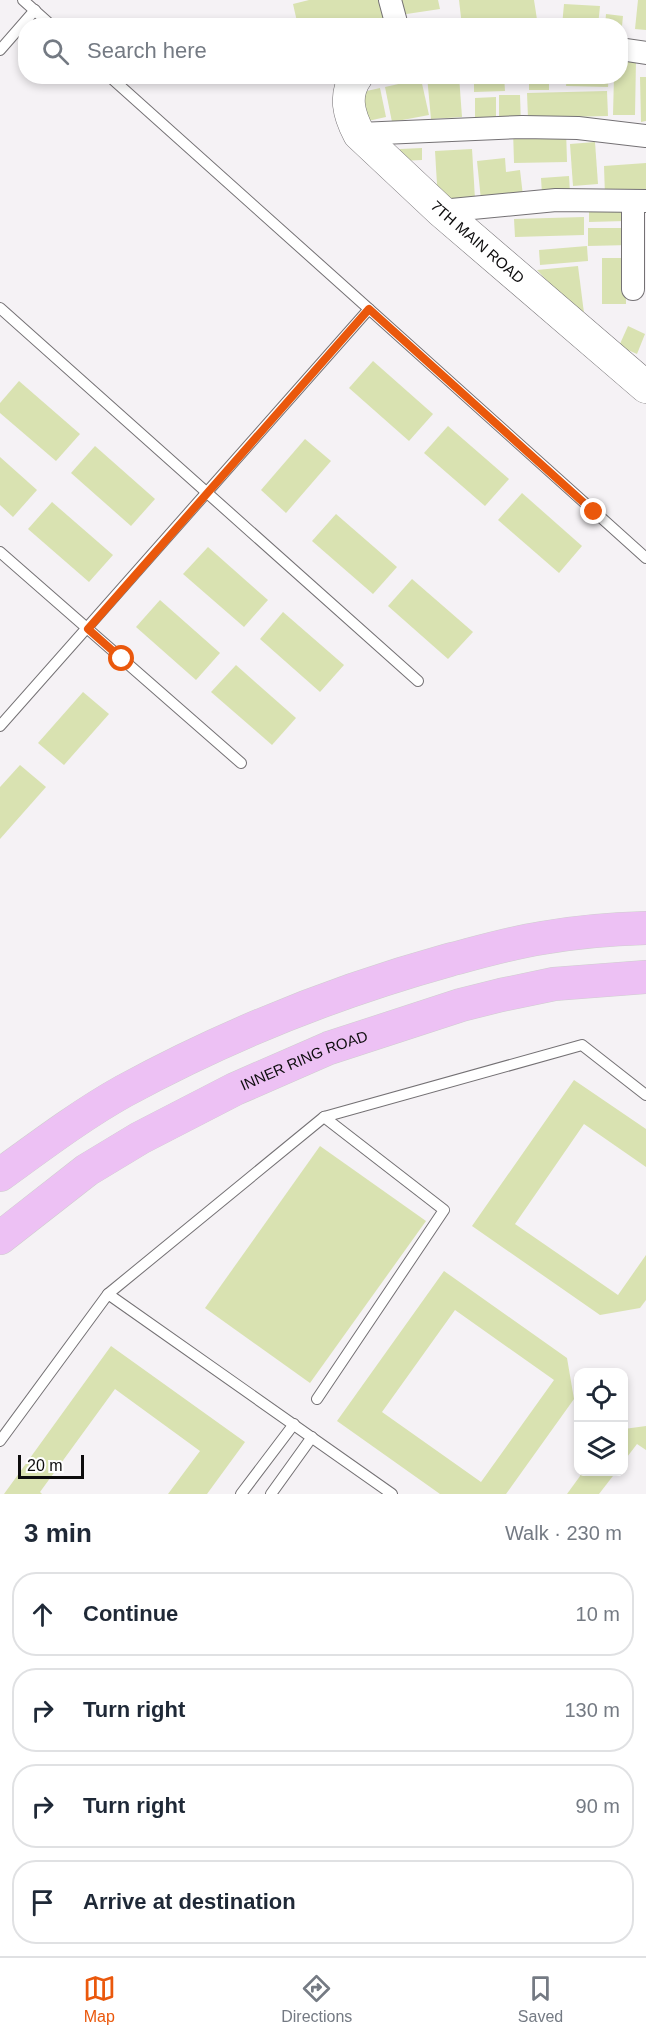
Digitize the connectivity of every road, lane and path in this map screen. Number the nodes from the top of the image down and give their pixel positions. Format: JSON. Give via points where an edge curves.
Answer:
{"nodes":[{"id":1,"x":23,"y":0,"type":"edge"},
{"id":2,"x":390,"y":0,"type":"edge"},
{"id":3,"x":35,"y":10,"type":"junction"},
{"id":4,"x":28,"y":18,"type":"edge"},
{"id":5,"x":44,"y":18,"type":"edge"},
{"id":6,"x":395,"y":18,"type":"edge"},
{"id":7,"x":18,"y":29,"type":"edge"},
{"id":8,"x":0,"y":50,"type":"edge"},
{"id":9,"x":628,"y":50,"type":"edge"},
{"id":10,"x":646,"y":53,"type":"edge"},
{"id":11,"x":118,"y":84,"type":"edge"},
{"id":12,"x":352,"y":84,"type":"edge"},
{"id":13,"x":358,"y":134,"type":"junction"},
{"id":14,"x":646,"y":136,"type":"edge"},
{"id":15,"x":640,"y":201,"type":"edge"},
{"id":16,"x":441,"y":211,"type":"junction"},
{"id":17,"x":633,"y":289,"type":"dead end"},
{"id":18,"x":0,"y":308,"type":"edge"},
{"id":19,"x":369,"y":309,"type":"junction"},
{"id":20,"x":646,"y":387,"type":"edge"},
{"id":21,"x":206,"y":493,"type":"junction"},
{"id":22,"x":0,"y":552,"type":"edge"},
{"id":23,"x":646,"y":558,"type":"edge"},
{"id":24,"x":88,"y":629,"type":"junction"},
{"id":25,"x":418,"y":681,"type":"dead end"},
{"id":26,"x":0,"y":726,"type":"edge"},
{"id":27,"x":241,"y":763,"type":"dead end"},
{"id":28,"x":646,"y":928,"type":"edge"},
{"id":29,"x":646,"y":977,"type":"edge"},
{"id":30,"x":646,"y":1095,"type":"edge"},
{"id":31,"x":324,"y":1117,"type":"junction"},
{"id":32,"x":0,"y":1175,"type":"edge"},
{"id":33,"x":0,"y":1238,"type":"edge"},
{"id":34,"x":108,"y":1294,"type":"junction"},
{"id":35,"x":317,"y":1398,"type":"dead end"},
{"id":36,"x":294,"y":1424,"type":"junction"},
{"id":37,"x":312,"y":1437,"type":"junction"},
{"id":38,"x":0,"y":1441,"type":"edge"},
{"id":39,"x":241,"y":1494,"type":"edge"},
{"id":40,"x":271,"y":1494,"type":"edge"},
{"id":41,"x":392,"y":1494,"type":"edge"}],
"edges":[{"from":1,"to":3,"type":"lane"},
{"from":2,"to":6,"type":"street"},
{"from":3,"to":4,"type":"lane"},
{"from":3,"to":5,"type":"lane"},
{"from":7,"to":8,"type":"lane"},
{"from":9,"to":10,"type":"street"},
{"from":11,"to":19,"type":"lane"},
{"from":12,"to":13,"type":"street","name":"7TH MAIN ROAD","via":[[349,105]]},
{"from":13,"to":14,"type":"street","via":[[522,126]]},
{"from":13,"to":16,"type":"street","name":"7TH MAIN ROAD"},
{"from":15,"to":16,"type":"street","via":[[556,200]]},
{"from":15,"to":17,"type":"street"},
{"from":16,"to":20,"type":"street","name":"7TH MAIN ROAD"},
{"from":18,"to":21,"type":"lane"},
{"from":19,"to":21,"type":"lane"},
{"from":19,"to":23,"type":"lane"},
{"from":21,"to":24,"type":"lane"},
{"from":21,"to":25,"type":"lane"},
{"from":22,"to":24,"type":"lane"},
{"from":24,"to":26,"type":"lane"},
{"from":24,"to":27,"type":"lane"},
{"from":28,"to":32,"type":"main road","via":[[600,930],[496,947],[391,976],[286,1014],[123,1091]]},
{"from":29,"to":33,"type":"main road","name":"INNER RING ROAD","via":[[554,984],[501,995],[329,1048],[235,1089],[140,1138],[87,1170]]},
{"from":30,"to":31,"type":"lane","via":[[582,1045]]},
{"from":31,"to":34,"type":"lane"},
{"from":31,"to":35,"type":"lane","via":[[444,1210]]},
{"from":34,"to":36,"type":"lane"},
{"from":34,"to":38,"type":"lane"},
{"from":36,"to":37,"type":"lane"},
{"from":36,"to":39,"type":"lane"},
{"from":37,"to":40,"type":"lane"},
{"from":37,"to":41,"type":"lane"}]}
